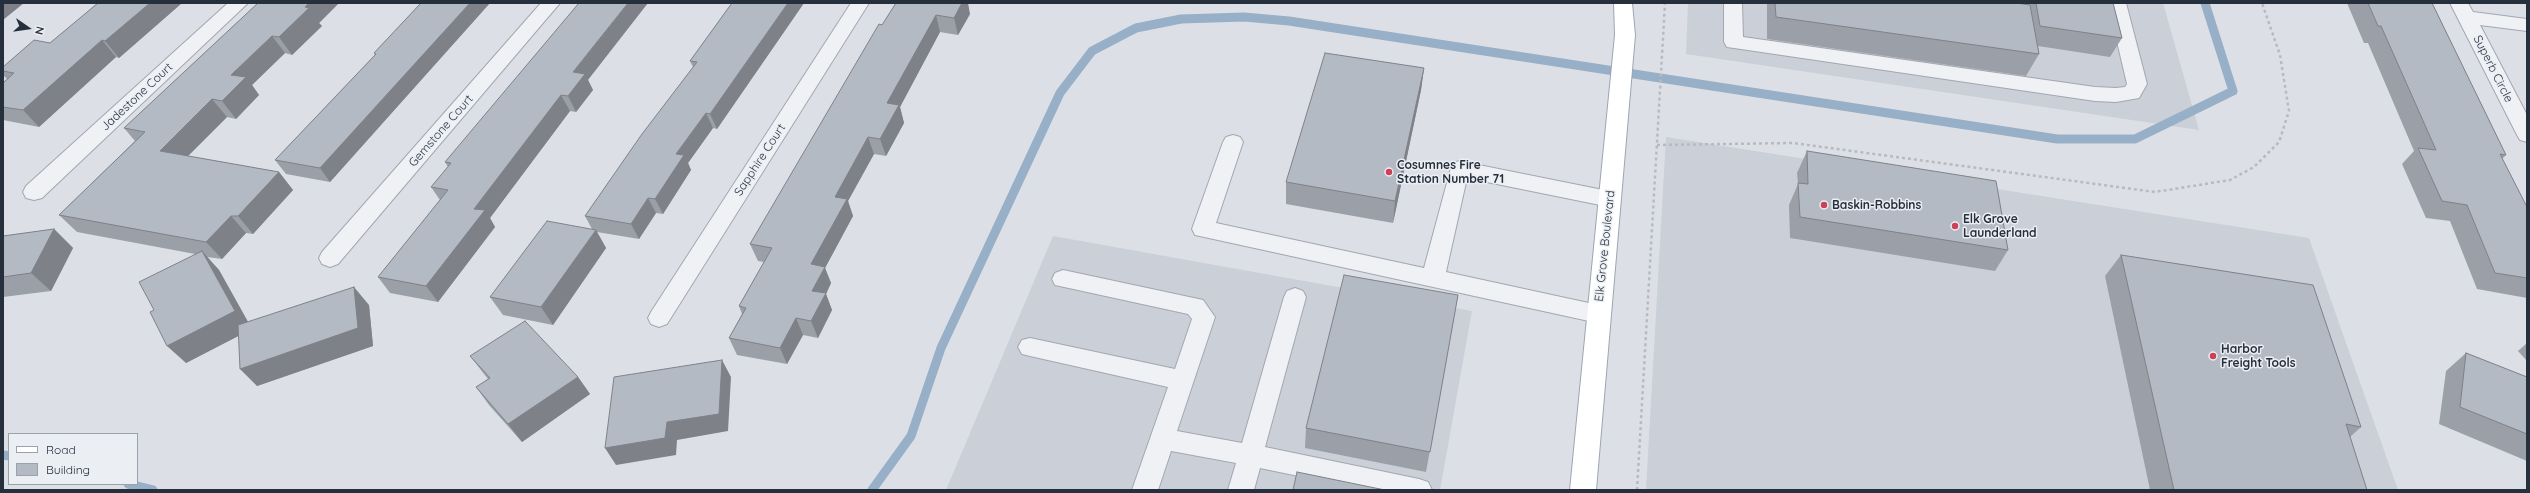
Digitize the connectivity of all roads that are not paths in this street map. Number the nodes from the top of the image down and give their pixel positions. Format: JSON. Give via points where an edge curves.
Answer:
{"nodes":[{"id":1,"x":239,"y":3,"type":"edge"},
{"id":2,"x":551,"y":3,"type":"edge"},
{"id":3,"x":860,"y":3,"type":"edge"},
{"id":4,"x":1623,"y":3,"type":"edge"},
{"id":5,"x":1734,"y":3,"type":"edge"},
{"id":6,"x":2117,"y":3,"type":"edge"},
{"id":7,"x":2463,"y":10,"type":"edge"},
{"id":8,"x":2527,"y":25,"type":"edge"},
{"id":9,"x":2527,"y":135,"type":"edge"},
{"id":10,"x":1233,"y":142,"type":"dead end"},
{"id":11,"x":34,"y":192,"type":"dead end"},
{"id":12,"x":1610,"y":199,"type":"junction"},
{"id":13,"x":330,"y":258,"type":"dead end"},
{"id":14,"x":1063,"y":279,"type":"dead end"},
{"id":15,"x":1433,"y":279,"type":"junction"},
{"id":16,"x":1295,"y":298,"type":"dead end"},
{"id":17,"x":1598,"y":314,"type":"junction"},
{"id":18,"x":659,"y":318,"type":"dead end"},
{"id":19,"x":1030,"y":347,"type":"dead end"},
{"id":20,"x":1182,"y":380,"type":"junction"},
{"id":21,"x":1161,"y":439,"type":"junction"},
{"id":22,"x":1251,"y":455,"type":"junction"},
{"id":23,"x":1145,"y":490,"type":"edge"},
{"id":24,"x":1241,"y":490,"type":"edge"},
{"id":25,"x":1419,"y":490,"type":"edge"},
{"id":26,"x":1583,"y":490,"type":"edge"}],
"edges":[{"from":1,"to":11,"type":"street","name":"Jadestone Court"},
{"from":2,"to":13,"type":"street","name":"Gemstone Court"},
{"from":3,"to":18,"type":"street","name":"Sapphire Court"},
{"from":4,"to":12,"type":"main road","name":"Elk Grove Boulevard","via":[[1625,35]]},
{"from":5,"to":6,"type":"street","via":[[1734,42],[2116,95],[2132,93],[2137,84]]},
{"from":7,"to":8,"type":"street"},
{"from":7,"to":9,"type":"street","name":"Superb Circle"},
{"from":10,"to":15,"type":"street","via":[[1203,229]]},
{"from":12,"to":15,"type":"street","via":[[1459,168]]},
{"from":12,"to":17,"type":"main road","name":"Elk Grove Boulevard"},
{"from":14,"to":20,"type":"street","via":[[1195,306],[1204,316]]},
{"from":15,"to":17,"type":"street"},
{"from":16,"to":22,"type":"street"},
{"from":17,"to":26,"type":"main road","name":"Elk Grove Boulevard"},
{"from":19,"to":20,"type":"street"},
{"from":20,"to":21,"type":"street"},
{"from":21,"to":22,"type":"street"},
{"from":21,"to":23,"type":"street"},
{"from":22,"to":24,"type":"street"},
{"from":22,"to":25,"type":"street"}]}
